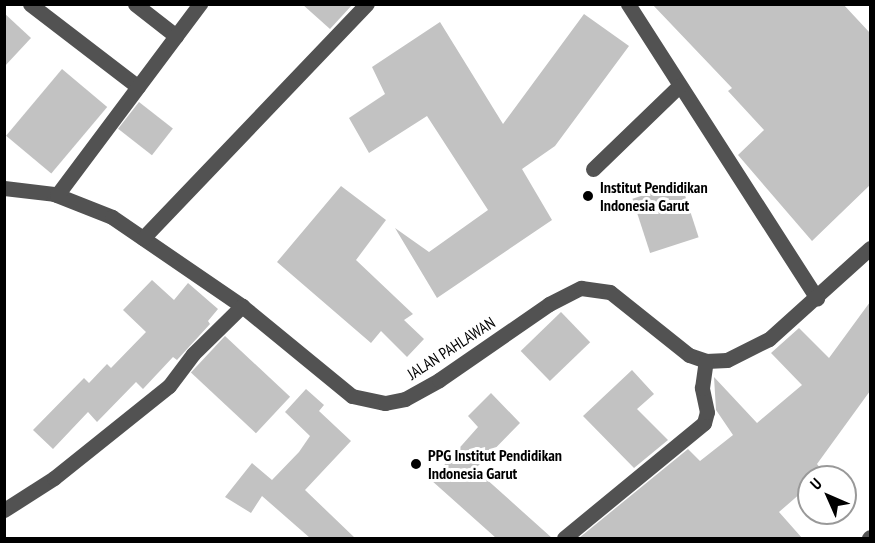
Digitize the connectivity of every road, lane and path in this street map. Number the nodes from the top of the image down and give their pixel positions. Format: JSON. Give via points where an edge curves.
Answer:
{"nodes":[{"id":1,"x":30,"y":4,"type":"edge"},
{"id":2,"x":135,"y":4,"type":"edge"},
{"id":3,"x":200,"y":4,"type":"edge"},
{"id":4,"x":368,"y":4,"type":"edge"},
{"id":5,"x":628,"y":4,"type":"edge"},
{"id":6,"x":176,"y":36,"type":"junction"},
{"id":7,"x":679,"y":86,"type":"junction"},
{"id":8,"x":138,"y":87,"type":"junction"},
{"id":9,"x":593,"y":169,"type":"dead end"},
{"id":10,"x":4,"y":188,"type":"edge"},
{"id":11,"x":57,"y":195,"type":"junction"},
{"id":12,"x":143,"y":238,"type":"junction"},
{"id":13,"x":870,"y":248,"type":"edge"},
{"id":14,"x":817,"y":298,"type":"junction"},
{"id":15,"x":242,"y":306,"type":"junction"},
{"id":16,"x":705,"y":362,"type":"junction"},
{"id":17,"x":4,"y":510,"type":"edge"},
{"id":18,"x":564,"y":538,"type":"edge"}],
"edges":[{"from":1,"to":8,"type":"street"},
{"from":2,"to":6,"type":"street"},
{"from":3,"to":6,"type":"street"},
{"from":4,"to":12,"type":"street"},
{"from":5,"to":7,"type":"street"},
{"from":6,"to":8,"type":"street"},
{"from":7,"to":9,"type":"street"},
{"from":7,"to":14,"type":"street"},
{"from":8,"to":11,"type":"street"},
{"from":10,"to":11,"type":"street","name":"JALAN PAHLAWAN"},
{"from":11,"to":12,"type":"street","name":"JALAN PAHLAWAN","via":[[112,217]]},
{"from":12,"to":15,"type":"street","name":"JALAN PAHLAWAN"},
{"from":13,"to":14,"type":"street"},
{"from":14,"to":16,"type":"street","via":[[769,339],[727,360]]},
{"from":15,"to":16,"type":"street","name":"JALAN PAHLAWAN","via":[[352,396],[385,404],[405,399],[439,380],[549,304],[581,288],[610,292],[689,355]]},
{"from":15,"to":17,"type":"street","via":[[193,354],[169,386],[63,471]]},
{"from":16,"to":18,"type":"street","via":[[704,423]]}]}
